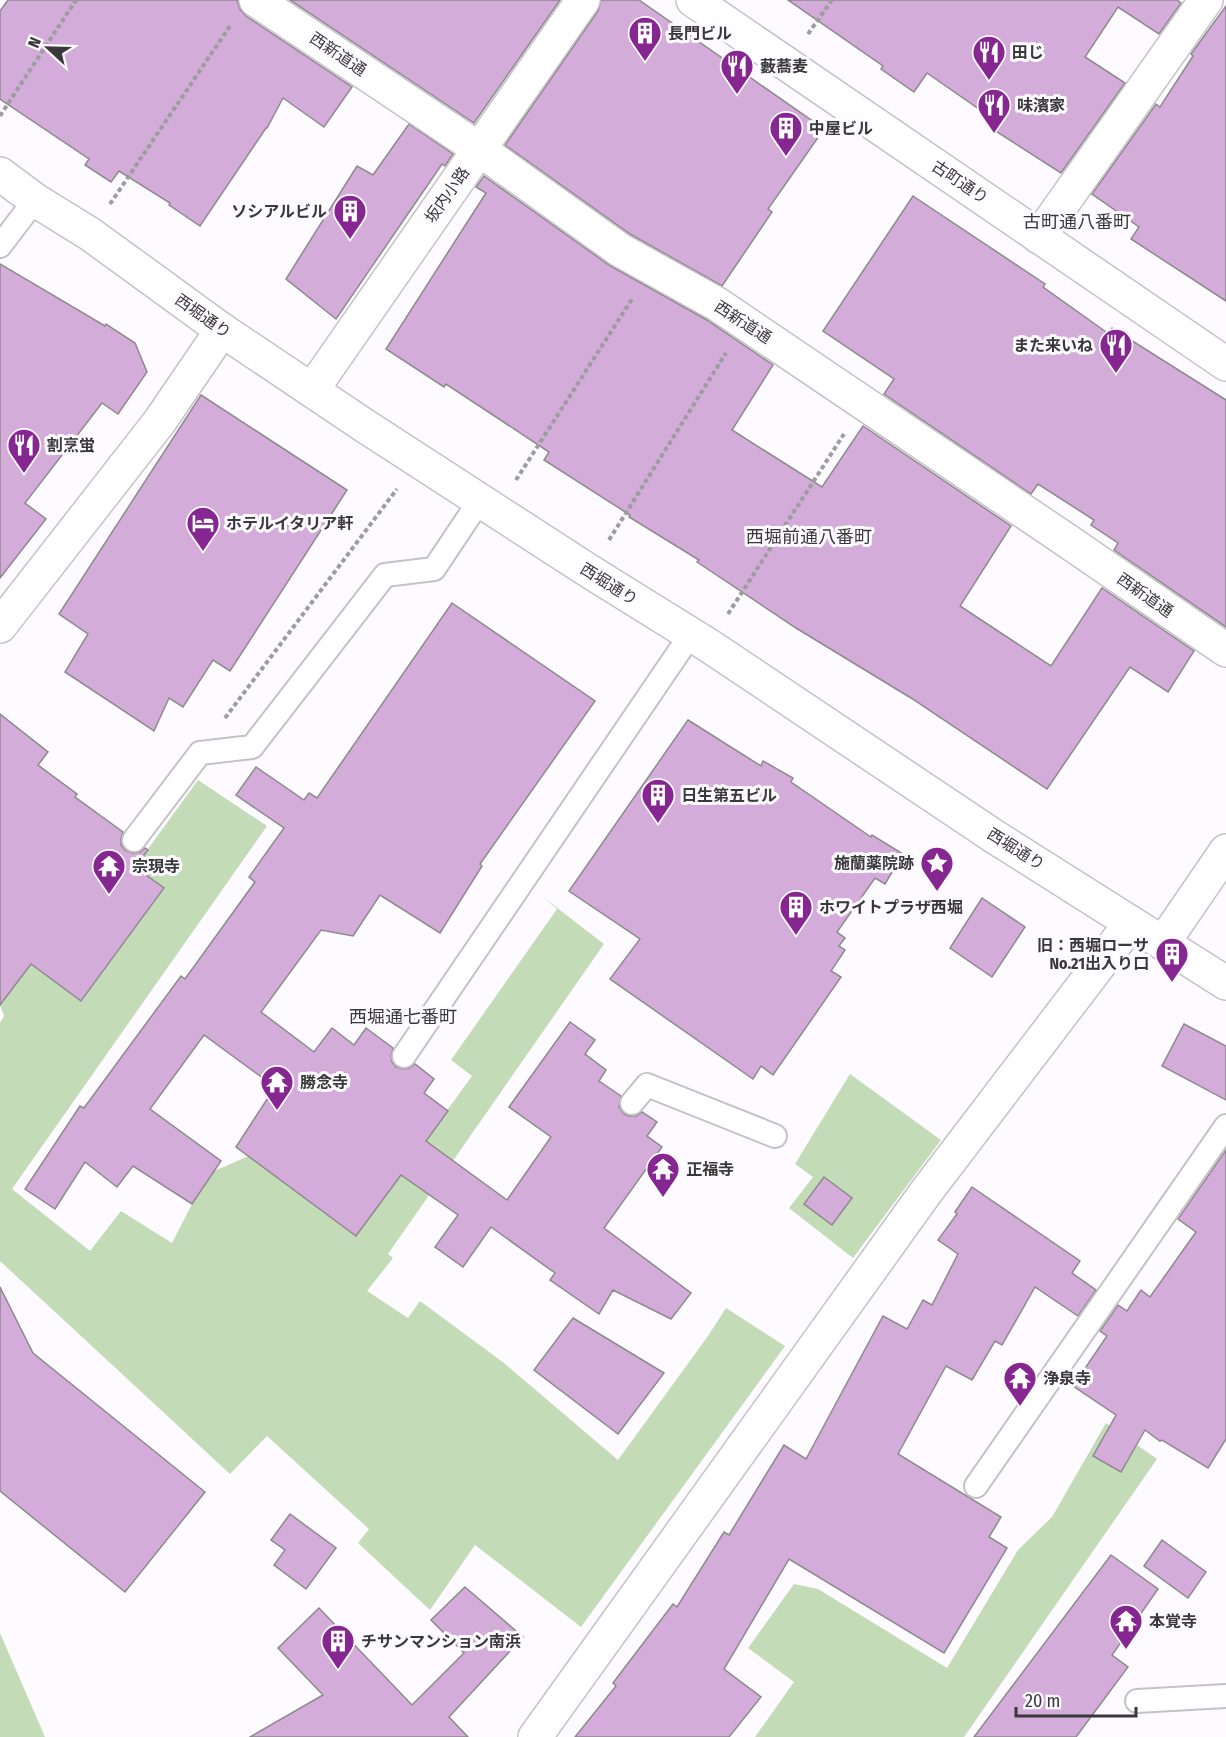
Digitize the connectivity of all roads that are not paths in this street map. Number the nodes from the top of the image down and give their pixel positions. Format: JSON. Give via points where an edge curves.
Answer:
{"nodes":[{"id":1,"x":583,"y":0,"type":"edge"},
{"id":2,"x":693,"y":0,"type":"edge"},
{"id":3,"x":1206,"y":0,"type":"edge"},
{"id":4,"x":245,"y":10,"type":"edge"},
{"id":5,"x":479,"y":149,"type":"junction"},
{"id":6,"x":0,"y":174,"type":"edge"},
{"id":7,"x":35,"y":200,"type":"junction"},
{"id":8,"x":1039,"y":237,"type":"junction"},
{"id":9,"x":0,"y":246,"type":"edge"},
{"id":10,"x":222,"y":330,"type":"junction"},
{"id":11,"x":1226,"y":364,"type":"edge"},
{"id":12,"x":312,"y":390,"type":"junction"},
{"id":13,"x":488,"y":505,"type":"junction"},
{"id":14,"x":0,"y":626,"type":"edge"},
{"id":15,"x":699,"y":640,"type":"junction"},
{"id":16,"x":1226,"y":650,"type":"edge"},
{"id":17,"x":134,"y":840,"type":"dead end"},
{"id":18,"x":1226,"y":851,"type":"edge"},
{"id":19,"x":1131,"y":923,"type":"junction"},
{"id":20,"x":1163,"y":943,"type":"junction"},
{"id":21,"x":1226,"y":982,"type":"edge"},
{"id":22,"x":404,"y":1056,"type":"dead end"},
{"id":23,"x":632,"y":1103,"type":"dead end"},
{"id":24,"x":1226,"y":1126,"type":"edge"},
{"id":25,"x":775,"y":1136,"type":"dead end"},
{"id":26,"x":976,"y":1486,"type":"dead end"},
{"id":27,"x":1226,"y":1696,"type":"edge"},
{"id":28,"x":1137,"y":1701,"type":"dead end"},
{"id":29,"x":535,"y":1737,"type":"edge"}],
"edges":[{"from":1,"to":5,"type":"street","name":"坂内小路"},
{"from":2,"to":8,"type":"street","name":"古町通り"},
{"from":3,"to":8,"type":"street"},
{"from":4,"to":5,"type":"street","name":"西新道通"},
{"from":5,"to":12,"type":"street","name":"坂内小路"},
{"from":5,"to":16,"type":"street","name":"西新道通","via":[[620,250],[717,304]]},
{"from":6,"to":7,"type":"street","name":"西堀通り"},
{"from":7,"to":9,"type":"lane"},
{"from":7,"to":10,"type":"street","name":"西堀通り","via":[[90,234]]},
{"from":8,"to":11,"type":"street","name":"古町通り"},
{"from":10,"to":12,"type":"street","name":"西堀通り"},
{"from":10,"to":14,"type":"street","via":[[160,421]]},
{"from":12,"to":13,"type":"street","name":"西堀通り"},
{"from":13,"to":15,"type":"street","name":"西堀通り"},
{"from":13,"to":17,"type":"lane","via":[[434,569],[385,575],[252,747],[200,753]]},
{"from":15,"to":19,"type":"street","name":"西堀通り"},
{"from":15,"to":22,"type":"lane"},
{"from":18,"to":20,"type":"street"},
{"from":19,"to":20,"type":"street","name":"西堀通り"},
{"from":19,"to":29,"type":"street","via":[[926,1192]]},
{"from":20,"to":21,"type":"street","name":"西堀通り"},
{"from":23,"to":25,"type":"lane","via":[[647,1085]]},
{"from":24,"to":26,"type":"lane"},
{"from":27,"to":28,"type":"lane"}]}
